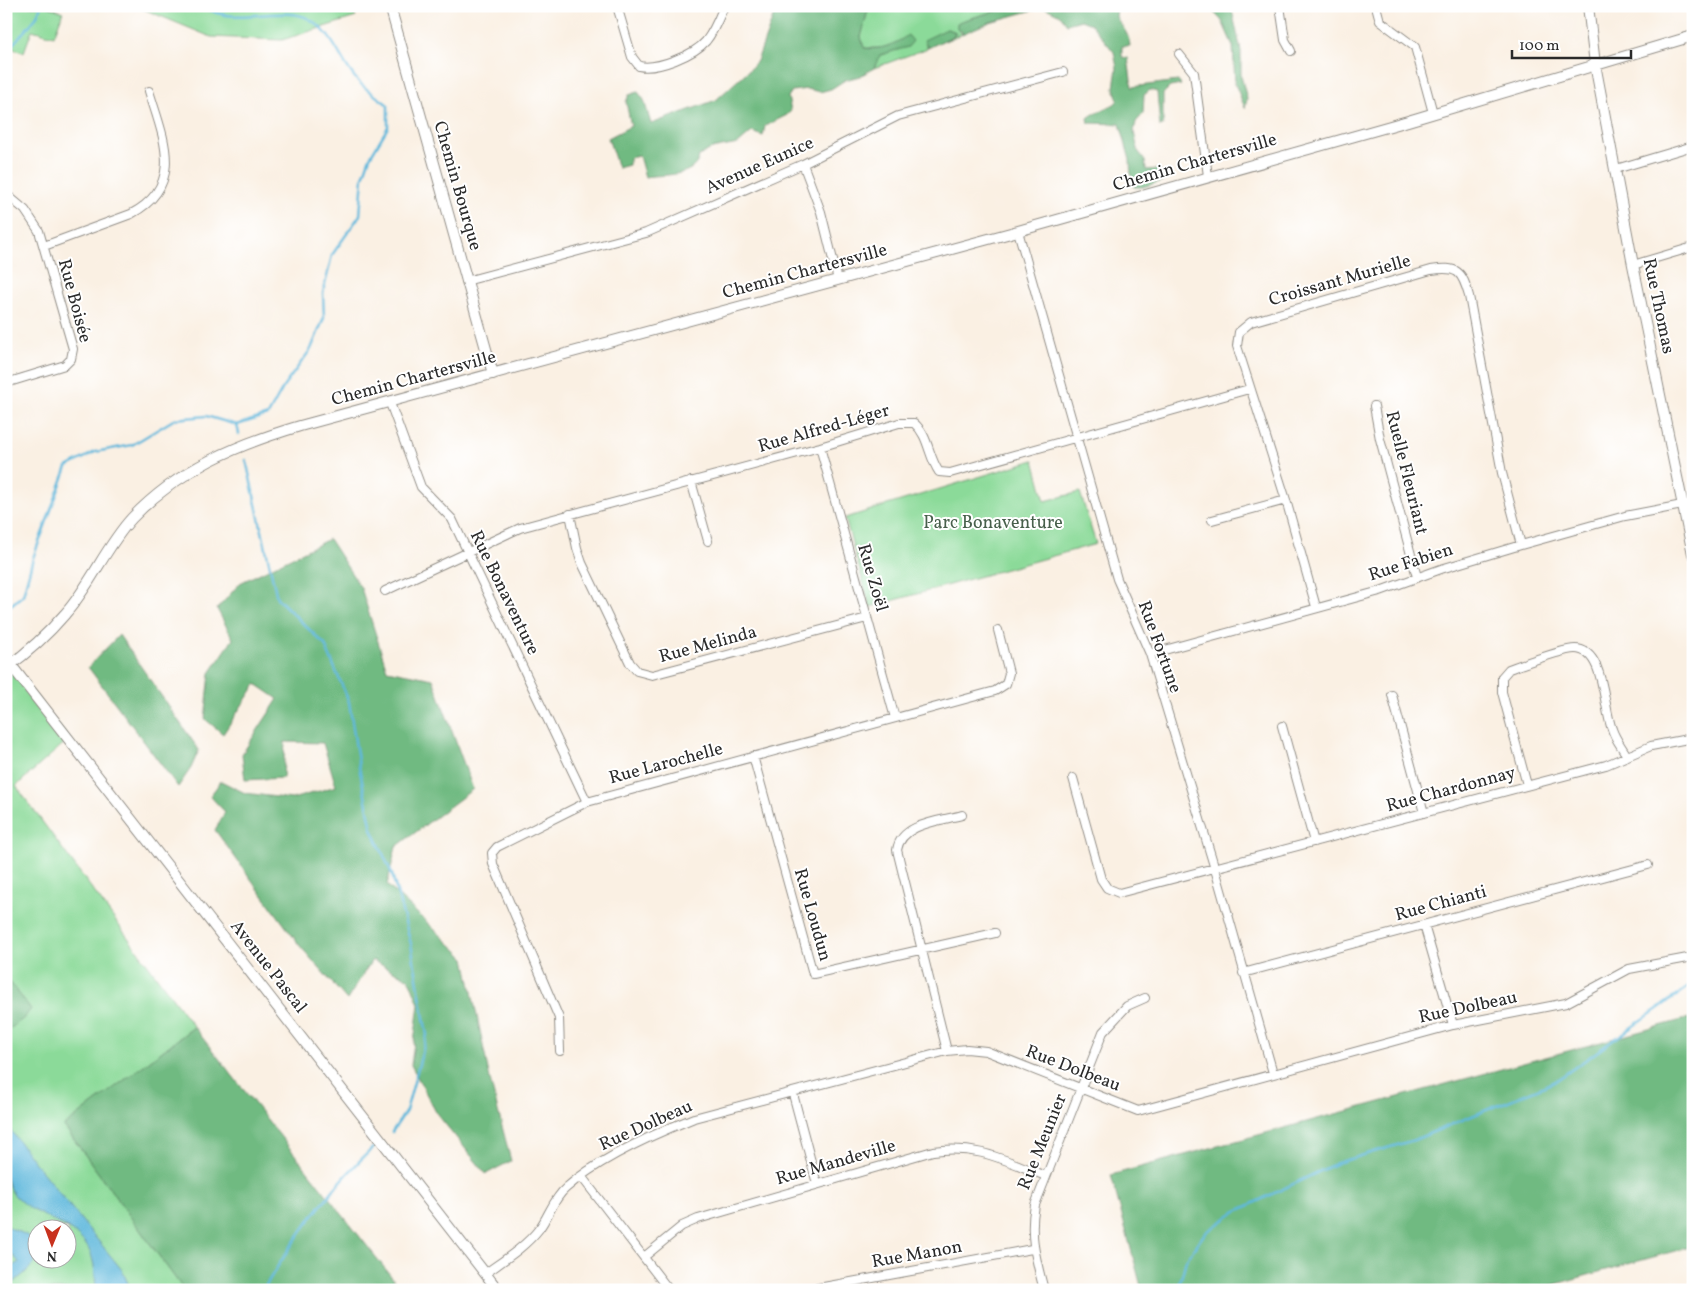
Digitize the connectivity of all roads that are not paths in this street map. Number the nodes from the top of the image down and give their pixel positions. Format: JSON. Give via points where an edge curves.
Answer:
{"nodes":[{"id":1,"x":390,"y":6,"type":"edge"},
{"id":2,"x":617,"y":6,"type":"edge"},
{"id":3,"x":724,"y":6,"type":"edge"},
{"id":4,"x":1280,"y":6,"type":"edge"},
{"id":5,"x":1376,"y":6,"type":"edge"},
{"id":6,"x":1588,"y":6,"type":"edge"},
{"id":7,"x":1693,"y":36,"type":"edge"},
{"id":8,"x":1291,"y":51,"type":"dead end"},
{"id":9,"x":1179,"y":54,"type":"dead end"},
{"id":10,"x":1595,"y":64,"type":"junction"},
{"id":11,"x":1063,"y":72,"type":"dead end"},
{"id":12,"x":149,"y":91,"type":"dead end"},
{"id":13,"x":1434,"y":113,"type":"junction"},
{"id":14,"x":1693,"y":146,"type":"edge"},
{"id":15,"x":803,"y":164,"type":"junction"},
{"id":16,"x":1616,"y":169,"type":"junction"},
{"id":17,"x":1208,"y":176,"type":"junction"},
{"id":18,"x":6,"y":194,"type":"edge"},
{"id":19,"x":1018,"y":231,"type":"junction"},
{"id":20,"x":44,"y":246,"type":"junction"},
{"id":21,"x":1693,"y":247,"type":"edge"},
{"id":22,"x":1633,"y":264,"type":"junction"},
{"id":23,"x":838,"y":280,"type":"junction"},
{"id":24,"x":466,"y":281,"type":"junction"},
{"id":25,"x":493,"y":374,"type":"junction"},
{"id":26,"x":6,"y":383,"type":"edge"},
{"id":27,"x":1249,"y":389,"type":"junction"},
{"id":28,"x":390,"y":403,"type":"junction"},
{"id":29,"x":1374,"y":406,"type":"dead end"},
{"id":30,"x":1076,"y":438,"type":"junction"},
{"id":31,"x":820,"y":447,"type":"junction"},
{"id":32,"x":691,"y":481,"type":"junction"},
{"id":33,"x":1286,"y":500,"type":"junction"},
{"id":34,"x":1688,"y":504,"type":"edge"},
{"id":35,"x":570,"y":514,"type":"junction"},
{"id":36,"x":1212,"y":520,"type":"dead end"},
{"id":37,"x":708,"y":541,"type":"dead end"},
{"id":38,"x":1521,"y":544,"type":"junction"},
{"id":39,"x":468,"y":552,"type":"junction"},
{"id":40,"x":1693,"y":554,"type":"edge"},
{"id":41,"x":1417,"y":577,"type":"junction"},
{"id":42,"x":385,"y":591,"type":"dead end"},
{"id":43,"x":1316,"y":608,"type":"junction"},
{"id":44,"x":867,"y":618,"type":"junction"},
{"id":45,"x":998,"y":630,"type":"dead end"},
{"id":46,"x":1150,"y":654,"type":"junction"},
{"id":47,"x":8,"y":664,"type":"edge"},
{"id":48,"x":1392,"y":695,"type":"dead end"},
{"id":49,"x":895,"y":718,"type":"junction"},
{"id":50,"x":1282,"y":726,"type":"dead end"},
{"id":51,"x":1693,"y":738,"type":"edge"},
{"id":52,"x":753,"y":756,"type":"junction"},
{"id":53,"x":1627,"y":756,"type":"junction"},
{"id":54,"x":1073,"y":778,"type":"dead end"},
{"id":55,"x":1527,"y":786,"type":"junction"},
{"id":56,"x":587,"y":802,"type":"junction"},
{"id":57,"x":1424,"y":813,"type":"junction"},
{"id":58,"x":962,"y":815,"type":"dead end"},
{"id":59,"x":1314,"y":842,"type":"junction"},
{"id":60,"x":1648,"y":865,"type":"dead end"},
{"id":61,"x":1215,"y":869,"type":"junction"},
{"id":62,"x":1424,"y":925,"type":"junction"},
{"id":63,"x":995,"y":933,"type":"dead end"},
{"id":64,"x":922,"y":949,"type":"junction"},
{"id":65,"x":1693,"y":957,"type":"edge"},
{"id":66,"x":1243,"y":973,"type":"junction"},
{"id":67,"x":1145,"y":998,"type":"dead end"},
{"id":68,"x":1453,"y":1025,"type":"junction"},
{"id":69,"x":560,"y":1051,"type":"dead end"},
{"id":70,"x":947,"y":1052,"type":"junction"},
{"id":71,"x":1273,"y":1073,"type":"junction"},
{"id":72,"x":1081,"y":1087,"type":"junction"},
{"id":73,"x":793,"y":1094,"type":"junction"},
{"id":74,"x":581,"y":1176,"type":"junction"},
{"id":75,"x":1046,"y":1176,"type":"junction"},
{"id":76,"x":817,"y":1184,"type":"junction"},
{"id":77,"x":1032,"y":1249,"type":"junction"},
{"id":78,"x":644,"y":1256,"type":"junction"},
{"id":79,"x":486,"y":1273,"type":"junction"},
{"id":80,"x":498,"y":1290,"type":"edge"},
{"id":81,"x":669,"y":1290,"type":"edge"},
{"id":82,"x":806,"y":1290,"type":"edge"},
{"id":83,"x":1044,"y":1290,"type":"edge"}],
"edges":[{"from":1,"to":24,"type":"street","name":"Chemin Bourque"},
{"from":2,"to":3,"type":"street","via":[[632,57],[639,66],[647,68],[695,50],[705,42]]},
{"from":4,"to":8,"type":"street","via":[[1285,40]]},
{"from":5,"to":13,"type":"street","via":[[1380,21],[1414,47]]},
{"from":6,"to":10,"type":"street","name":"Rue Thomas"},
{"from":7,"to":10,"type":"street","name":"Chemin Chartersville"},
{"from":9,"to":17,"type":"street","via":[[1194,73]]},
{"from":10,"to":13,"type":"street","name":"Chemin Chartersville"},
{"from":10,"to":16,"type":"street","name":"Rue Thomas"},
{"from":11,"to":15,"type":"street","name":"Avenue Eunice","via":[[898,116]]},
{"from":12,"to":20,"type":"street","via":[[167,159],[165,174],[156,194],[131,214]]},
{"from":13,"to":17,"type":"street","name":"Chemin Chartersville"},
{"from":14,"to":16,"type":"street"},
{"from":15,"to":23,"type":"street","via":[[822,212]]},
{"from":15,"to":24,"type":"street","name":"Avenue Eunice","via":[[646,233]]},
{"from":16,"to":22,"type":"street","name":"Rue Thomas"},
{"from":17,"to":19,"type":"street","name":"Chemin Chartersville"},
{"from":18,"to":20,"type":"street","name":"Rue Boisée","via":[[31,218]]},
{"from":19,"to":23,"type":"street","name":"Chemin Chartersville"},
{"from":19,"to":30,"type":"street","name":"Rue Fortune"},
{"from":20,"to":26,"type":"street","name":"Rue Boisée","via":[[72,344],[71,359],[60,368]]},
{"from":21,"to":22,"type":"street"},
{"from":22,"to":34,"type":"street","name":"Rue Thomas"},
{"from":23,"to":25,"type":"street","name":"Chemin Chartersville"},
{"from":24,"to":25,"type":"street","name":"Chemin Bourque"},
{"from":25,"to":28,"type":"street","name":"Chemin Chartersville"},
{"from":27,"to":30,"type":"street","name":"Rue Alfred-Léger"},
{"from":27,"to":33,"type":"street","name":"Croissant Murielle"},
{"from":27,"to":38,"type":"street","name":"Croissant Murielle","via":[[1237,346],[1239,332],[1245,326],[1431,270],[1457,270],[1464,279],[1469,296],[1502,473]]},
{"from":28,"to":39,"type":"street","name":"Rue Bonaventure","via":[[421,487],[452,519]]},
{"from":28,"to":47,"type":"street","name":"Chemin Chartersville","via":[[248,443],[179,477],[132,519],[66,614]]},
{"from":29,"to":41,"type":"street","name":"Ruelle Fleuriant"},
{"from":30,"to":31,"type":"street","name":"Rue Alfred-Léger","via":[[950,473],[939,472],[931,461],[923,431],[914,423],[899,423]]},
{"from":30,"to":46,"type":"street","name":"Rue Fortune","via":[[1117,579]]},
{"from":31,"to":32,"type":"street","name":"Rue Alfred-Léger"},
{"from":31,"to":44,"type":"street","name":"Rue Zoël"},
{"from":32,"to":35,"type":"street","name":"Rue Alfred-Léger"},
{"from":32,"to":37,"type":"street"},
{"from":33,"to":36,"type":"street"},
{"from":33,"to":43,"type":"street","name":"Croissant Murielle"},
{"from":34,"to":38,"type":"street","name":"Rue Fabien","via":[[1625,516]]},
{"from":34,"to":40,"type":"street","name":"Rue Thomas"},
{"from":35,"to":39,"type":"street","name":"Rue Alfred-Léger","via":[[509,532]]},
{"from":35,"to":44,"type":"street","name":"Rue Melinda","via":[[582,563],[630,663],[642,674],[652,676]]},
{"from":38,"to":41,"type":"street","name":"Rue Fabien"},
{"from":39,"to":42,"type":"street","name":"Rue Alfred-Léger"},
{"from":39,"to":56,"type":"street","name":"Rue Bonaventure"},
{"from":41,"to":43,"type":"street","name":"Rue Fabien","via":[[1380,591]]},
{"from":43,"to":46,"type":"street","name":"Rue Fabien"},
{"from":44,"to":49,"type":"street","name":"Rue Zoël"},
{"from":45,"to":49,"type":"street","name":"Rue Larochelle","via":[[1009,673],[1006,684],[995,691]]},
{"from":46,"to":61,"type":"street","name":"Rue Fortune"},
{"from":47,"to":79,"type":"street","name":"Avenue Pascal"},
{"from":48,"to":57,"type":"street"},
{"from":49,"to":52,"type":"street","name":"Rue Larochelle"},
{"from":50,"to":59,"type":"street"},
{"from":51,"to":53,"type":"street","name":"Rue Chardonnay","via":[[1651,746]]},
{"from":52,"to":56,"type":"street","name":"Rue Larochelle"},
{"from":52,"to":64,"type":"street","name":"Rue Loudun","via":[[813,974]]},
{"from":53,"to":55,"type":"street","name":"Rue Chardonnay","via":[[1606,765]]},
{"from":53,"to":55,"type":"street","via":[[1612,730],[1603,700],[1598,664],[1588,652],[1574,649],[1509,669],[1502,677],[1502,692]]},
{"from":54,"to":61,"type":"street","name":"Rue Chardonnay","via":[[1101,880],[1110,890],[1124,893]]},
{"from":55,"to":57,"type":"street","name":"Rue Chardonnay"},
{"from":56,"to":69,"type":"street","name":"Rue Larochelle","via":[[500,844],[492,853],[496,872],[559,1018]]},
{"from":57,"to":59,"type":"street","name":"Rue Chardonnay"},
{"from":58,"to":64,"type":"street","via":[[910,830],[898,844],[898,856]]},
{"from":59,"to":61,"type":"street","name":"Rue Chardonnay"},
{"from":60,"to":62,"type":"street","name":"Rue Chianti"},
{"from":61,"to":66,"type":"street","name":"Rue Fortune"},
{"from":62,"to":66,"type":"street","name":"Rue Chianti"},
{"from":62,"to":68,"type":"street"},
{"from":63,"to":64,"type":"street"},
{"from":64,"to":70,"type":"street"},
{"from":65,"to":68,"type":"street","name":"Rue Dolbeau","via":[[1629,969],[1566,1003]]},
{"from":66,"to":71,"type":"street","name":"Rue Fortune"},
{"from":67,"to":72,"type":"street","name":"Rue Meunier","via":[[1127,1006],[1103,1032]]},
{"from":68,"to":71,"type":"street","name":"Rue Dolbeau"},
{"from":70,"to":72,"type":"street","name":"Rue Dolbeau","via":[[967,1048],[986,1051]]},
{"from":70,"to":73,"type":"street","name":"Rue Dolbeau"},
{"from":71,"to":72,"type":"street","name":"Rue Dolbeau","via":[[1138,1111]]},
{"from":72,"to":75,"type":"street","name":"Rue Meunier"},
{"from":73,"to":74,"type":"street","name":"Rue Dolbeau","via":[[679,1124]]},
{"from":73,"to":76,"type":"street"},
{"from":74,"to":78,"type":"street"},
{"from":74,"to":79,"type":"street","name":"Rue Dolbeau","via":[[554,1202],[539,1229]]},
{"from":75,"to":76,"type":"street","name":"Rue Mandeville","via":[[977,1150],[956,1148],[933,1151]]},
{"from":75,"to":77,"type":"street","name":"Rue Meunier","via":[[1034,1205]]},
{"from":76,"to":78,"type":"street","name":"Rue Mandeville","via":[[682,1226]]},
{"from":77,"to":82,"type":"street","name":"Rue Manon"},
{"from":77,"to":83,"type":"street","name":"Rue Meunier"},
{"from":78,"to":81,"type":"street"},
{"from":79,"to":80,"type":"street","name":"Avenue Pascal"}]}
